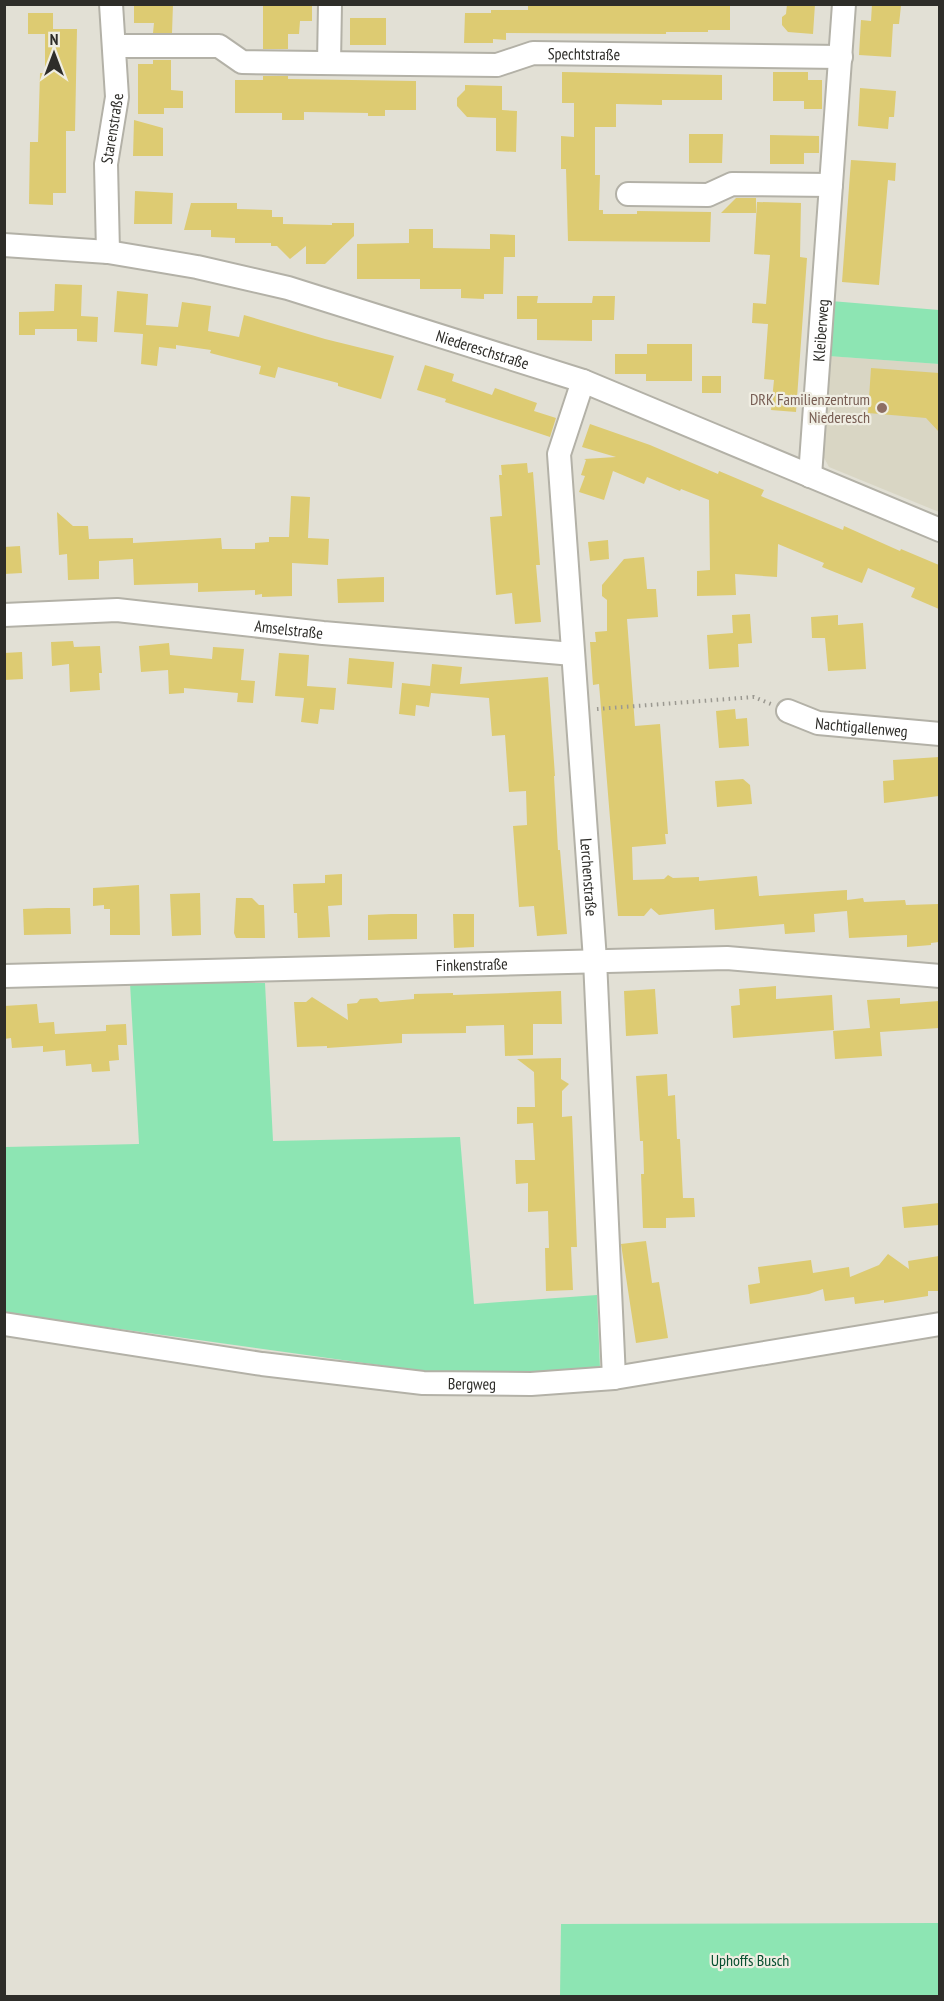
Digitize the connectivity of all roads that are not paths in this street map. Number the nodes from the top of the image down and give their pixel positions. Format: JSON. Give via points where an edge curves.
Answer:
{"nodes":[{"id":1,"x":111,"y":4,"type":"edge"},
{"id":2,"x":330,"y":4,"type":"edge"},
{"id":3,"x":844,"y":4,"type":"edge"},
{"id":4,"x":114,"y":46,"type":"junction"},
{"id":5,"x":841,"y":57,"type":"junction"},
{"id":6,"x":329,"y":63,"type":"junction"},
{"id":7,"x":831,"y":185,"type":"junction"},
{"id":8,"x":628,"y":194,"type":"dead end"},
{"id":9,"x":4,"y":245,"type":"edge"},
{"id":10,"x":108,"y":252,"type":"junction"},
{"id":11,"x":583,"y":381,"type":"junction"},
{"id":12,"x":810,"y":476,"type":"junction"},
{"id":13,"x":939,"y":530,"type":"edge"},
{"id":14,"x":4,"y":615,"type":"edge"},
{"id":15,"x":573,"y":654,"type":"junction"},
{"id":16,"x":788,"y":711,"type":"road end"},
{"id":17,"x":939,"y":734,"type":"edge"},
{"id":18,"x":596,"y":960,"type":"junction"},
{"id":19,"x":4,"y":976,"type":"edge"},
{"id":20,"x":939,"y":976,"type":"edge"},
{"id":21,"x":4,"y":1324,"type":"edge"},
{"id":22,"x":939,"y":1324,"type":"edge"},
{"id":23,"x":614,"y":1378,"type":"junction"}],
"edges":[{"from":1,"to":4,"type":"street","name":"Starenstraße"},
{"from":2,"to":6,"type":"street"},
{"from":3,"to":5,"type":"street","name":"Kleiberweg"},
{"from":4,"to":6,"type":"street","name":"Spechtstraße","via":[[219,46],[242,62]]},
{"from":4,"to":10,"type":"street","name":"Starenstraße","via":[[117,97],[106,164]]},
{"from":5,"to":6,"type":"street","name":"Spechtstraße","via":[[533,53],[497,65]]},
{"from":5,"to":7,"type":"street","name":"Kleiberweg"},
{"from":7,"to":8,"type":"street","via":[[732,184],[708,195]]},
{"from":7,"to":12,"type":"street","name":"Kleiberweg"},
{"from":9,"to":10,"type":"street","name":"Niedereschstraße"},
{"from":10,"to":11,"type":"street","name":"Niedereschstraße","via":[[288,288]]},
{"from":11,"to":12,"type":"street","name":"Niedereschstraße"},
{"from":11,"to":15,"type":"street","name":"Lerchenstraße","via":[[558,454]]},
{"from":12,"to":13,"type":"street","name":"Niedereschstraße"},
{"from":14,"to":15,"type":"street","name":"Amselstraße","via":[[117,610],[323,633]]},
{"from":15,"to":18,"type":"street","name":"Lerchenstraße"},
{"from":16,"to":17,"type":"street","name":"Nachtigallenweg","via":[[818,723]]},
{"from":18,"to":19,"type":"street","name":"Finkenstraße"},
{"from":18,"to":20,"type":"street","name":"Finkenstraße","via":[[727,957]]},
{"from":18,"to":23,"type":"street","name":"Lerchenstraße"},
{"from":21,"to":23,"type":"street","name":"Bergweg","via":[[262,1364],[423,1383],[531,1384]]},
{"from":22,"to":23,"type":"street","name":"Bergweg"}]}
